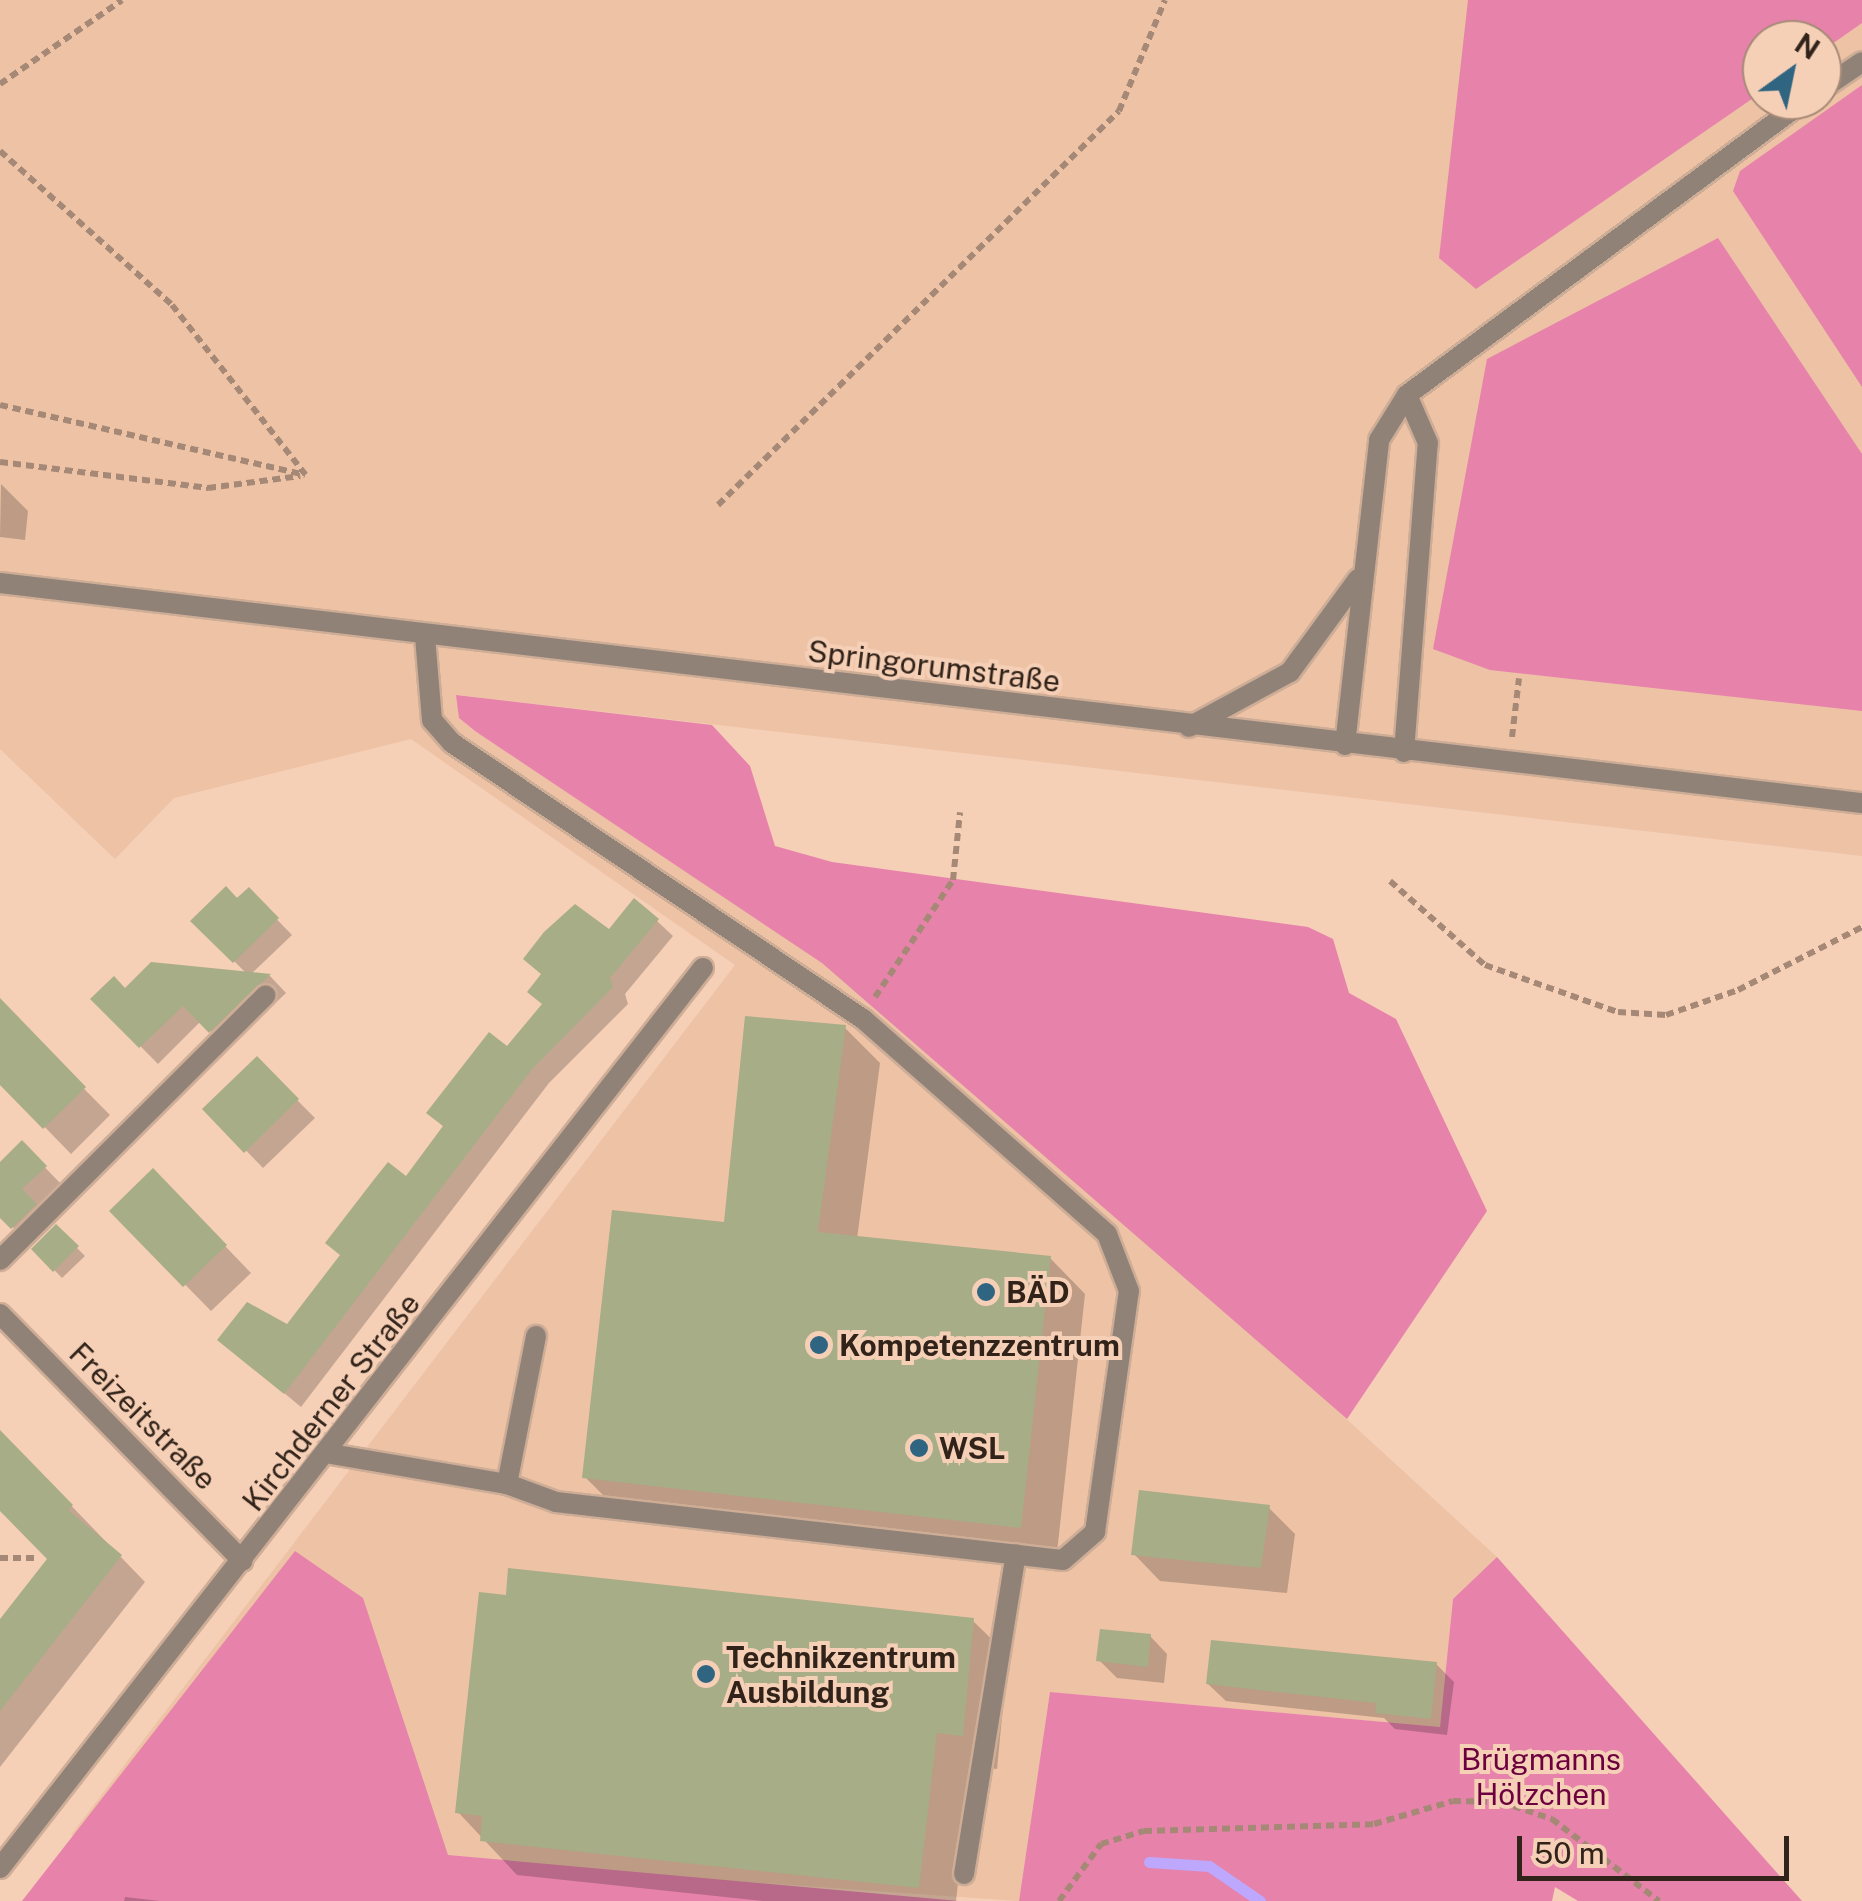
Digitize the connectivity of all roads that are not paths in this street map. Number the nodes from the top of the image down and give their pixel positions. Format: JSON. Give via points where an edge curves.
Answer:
{"nodes":[{"id":1,"x":1779,"y":120,"type":"edge"},
{"id":2,"x":1407,"y":395,"type":"junction"},
{"id":3,"x":1365,"y":564,"type":"junction"},
{"id":4,"x":0,"y":583,"type":"edge"},
{"id":5,"x":424,"y":636,"type":"junction"},
{"id":6,"x":1189,"y":727,"type":"junction"},
{"id":7,"x":1345,"y":746,"type":"junction"},
{"id":8,"x":1404,"y":752,"type":"junction"},
{"id":9,"x":1862,"y":802,"type":"edge"},
{"id":10,"x":703,"y":968,"type":"dead end"},
{"id":11,"x":266,"y":995,"type":"dead end"},
{"id":12,"x":0,"y":1260,"type":"edge"},
{"id":13,"x":0,"y":1314,"type":"edge"},
{"id":14,"x":536,"y":1336,"type":"dead end"},
{"id":15,"x":332,"y":1454,"type":"junction"},
{"id":16,"x":507,"y":1484,"type":"junction"},
{"id":17,"x":1016,"y":1554,"type":"junction"},
{"id":18,"x":244,"y":1561,"type":"junction"},
{"id":19,"x":0,"y":1868,"type":"edge"},
{"id":20,"x":964,"y":1874,"type":"dead end"}],
"edges":[{"from":1,"to":2,"type":"street"},
{"from":2,"to":3,"type":"street","via":[[1378,440]]},
{"from":2,"to":8,"type":"street","via":[[1428,443]]},
{"from":3,"to":6,"type":"street","via":[[1340,613],[1290,672]]},
{"from":3,"to":7,"type":"street"},
{"from":4,"to":5,"type":"street","name":"Springorumstraße"},
{"from":5,"to":6,"type":"street","name":"Springorumstraße"},
{"from":5,"to":17,"type":"street","via":[[432,720],[452,743],[863,1019],[1107,1234],[1126,1272],[1095,1532],[1063,1560]]},
{"from":6,"to":7,"type":"street","name":"Springorumstraße"},
{"from":7,"to":8,"type":"street","name":"Springorumstraße"},
{"from":8,"to":9,"type":"street","name":"Springorumstraße"},
{"from":10,"to":15,"type":"street","name":"Kirchderner Straße"},
{"from":11,"to":12,"type":"street"},
{"from":13,"to":18,"type":"street","name":"Freizeitstraße"},
{"from":14,"to":16,"type":"street"},
{"from":15,"to":16,"type":"street"},
{"from":15,"to":18,"type":"street","name":"Kirchderner Straße"},
{"from":16,"to":17,"type":"street","via":[[556,1502]]},
{"from":17,"to":20,"type":"street"},
{"from":18,"to":19,"type":"street","name":"Kirchderner Straße"}]}
